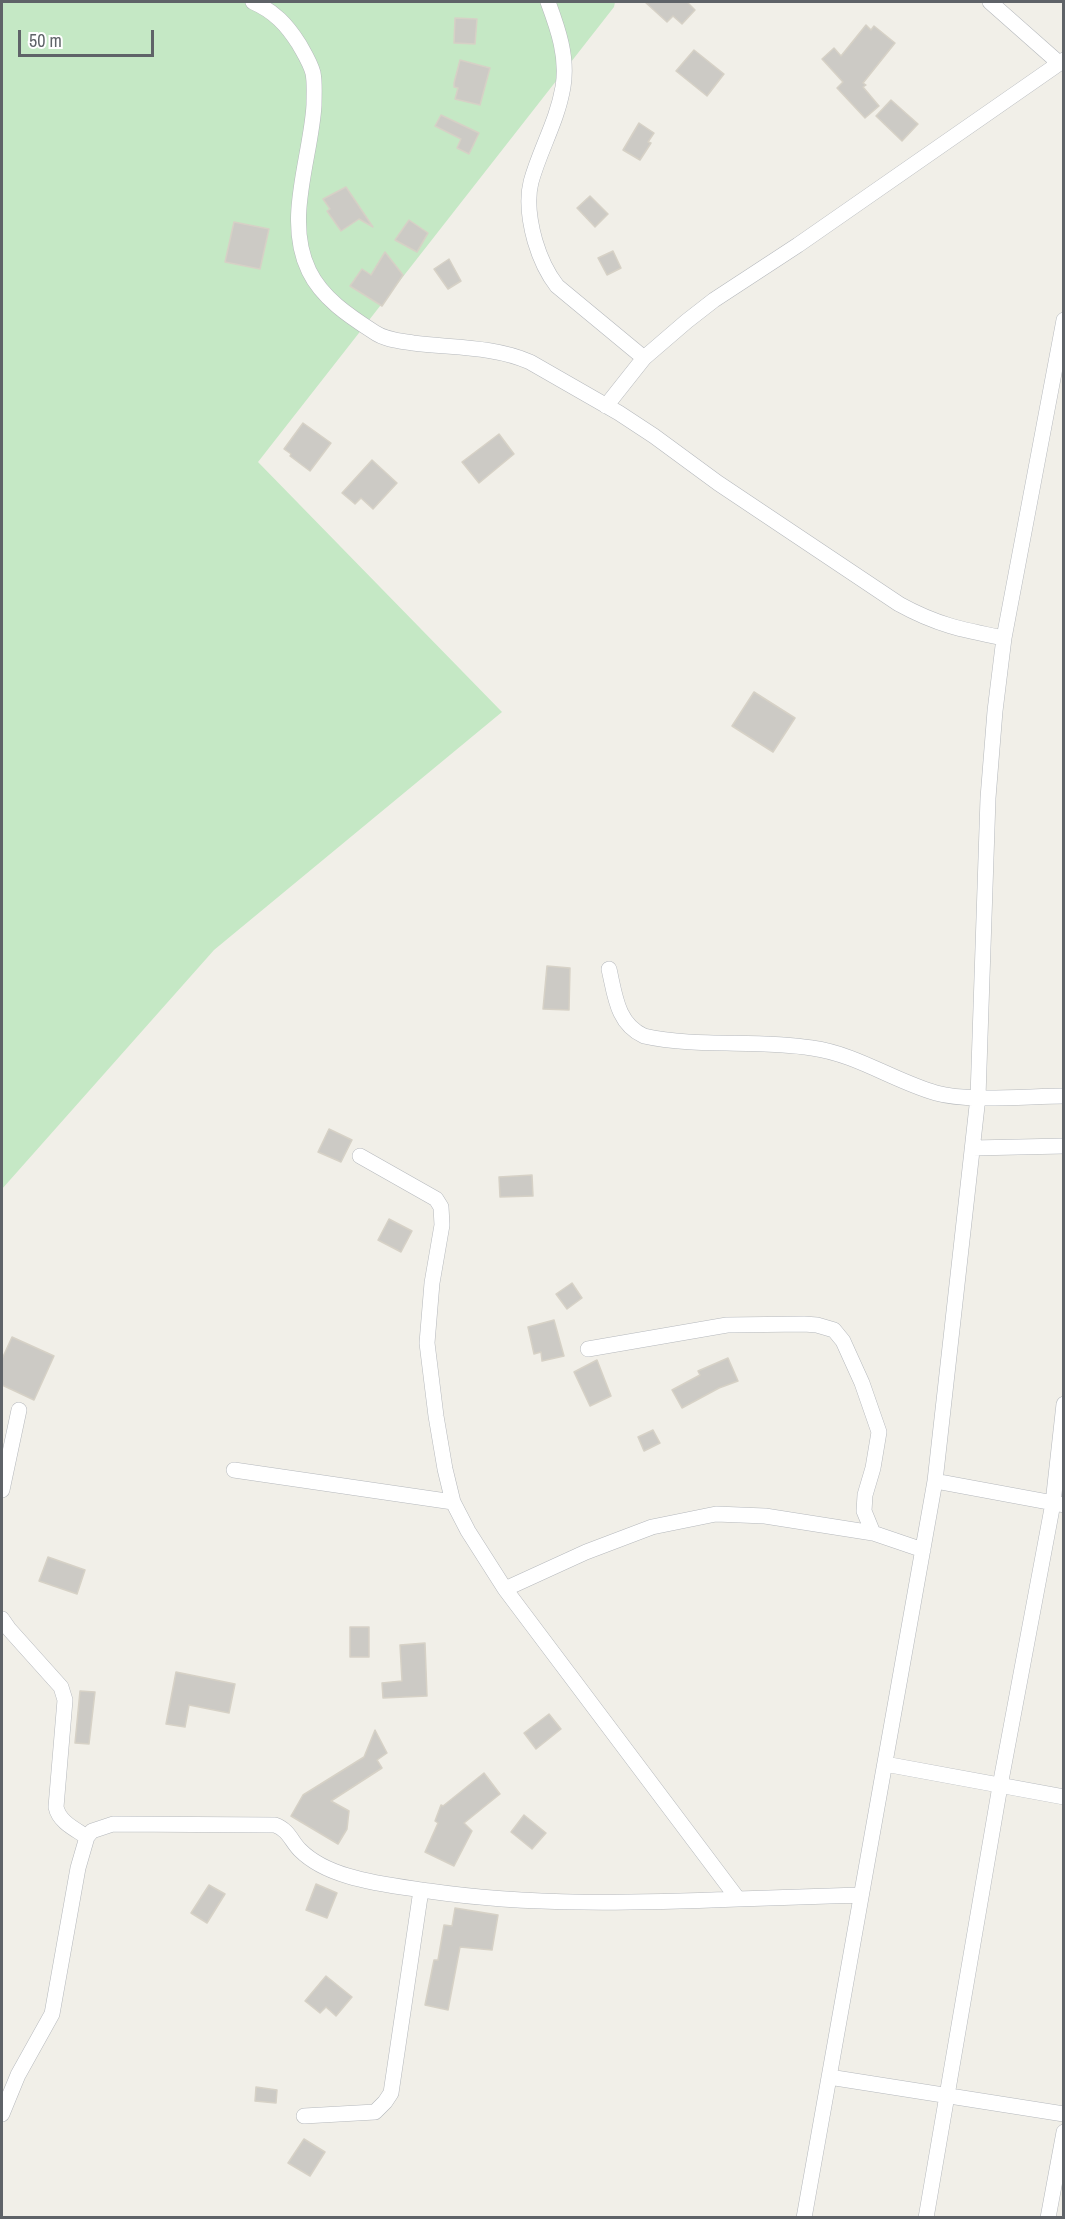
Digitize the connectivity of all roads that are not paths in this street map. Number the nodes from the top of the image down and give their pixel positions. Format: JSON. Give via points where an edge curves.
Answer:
{"nodes":[{"id":1,"x":253,"y":2,"type":"edge"},
{"id":2,"x":548,"y":2,"type":"edge"},
{"id":3,"x":990,"y":2,"type":"edge"},
{"id":4,"x":1061,"y":61,"type":"edge"},
{"id":5,"x":1064,"y":320,"type":"edge"},
{"id":6,"x":644,"y":358,"type":"junction"},
{"id":7,"x":606,"y":406,"type":"junction"},
{"id":8,"x":1004,"y":638,"type":"junction"},
{"id":9,"x":609,"y":969,"type":"dead end"},
{"id":10,"x":1064,"y":1096,"type":"edge"},
{"id":11,"x":978,"y":1097,"type":"junction"},
{"id":12,"x":1064,"y":1146,"type":"edge"},
{"id":13,"x":973,"y":1148,"type":"junction"},
{"id":14,"x":360,"y":1156,"type":"dead end"},
{"id":15,"x":588,"y":1349,"type":"dead end"},
{"id":16,"x":1064,"y":1404,"type":"edge"},
{"id":17,"x":19,"y":1410,"type":"dead end"},
{"id":18,"x":234,"y":1470,"type":"dead end"},
{"id":19,"x":935,"y":1481,"type":"junction"},
{"id":20,"x":2,"y":1490,"type":"edge"},
{"id":21,"x":453,"y":1503,"type":"junction"},
{"id":22,"x":1058,"y":1504,"type":"edge"},
{"id":23,"x":873,"y":1533,"type":"junction"},
{"id":24,"x":923,"y":1550,"type":"junction"},
{"id":25,"x":505,"y":1589,"type":"junction"},
{"id":26,"x":2,"y":1619,"type":"edge"},
{"id":27,"x":885,"y":1764,"type":"junction"},
{"id":28,"x":1000,"y":1786,"type":"junction"},
{"id":29,"x":1064,"y":1797,"type":"edge"},
{"id":30,"x":87,"y":1837,"type":"junction"},
{"id":31,"x":421,"y":1890,"type":"junction"},
{"id":32,"x":860,"y":1895,"type":"junction"},
{"id":33,"x":738,"y":1899,"type":"junction"},
{"id":34,"x":829,"y":2077,"type":"junction"},
{"id":35,"x":948,"y":2096,"type":"junction"},
{"id":36,"x":2,"y":2114,"type":"edge"},
{"id":37,"x":1064,"y":2114,"type":"edge"},
{"id":38,"x":304,"y":2116,"type":"dead end"},
{"id":39,"x":1064,"y":2132,"type":"edge"},
{"id":40,"x":804,"y":2217,"type":"edge"},
{"id":41,"x":926,"y":2217,"type":"edge"},
{"id":42,"x":1048,"y":2217,"type":"edge"}],
"edges":[{"from":1,"to":7,"type":"street","via":[[275,14],[290,30],[313,73],[313,120],[298,233],[308,270],[325,296],[376,334],[514,356]]},
{"from":2,"to":6,"type":"street","via":[[562,46],[564,84],[550,135],[530,184],[531,228],[540,258],[557,286]]},
{"from":3,"to":4,"type":"street"},
{"from":4,"to":6,"type":"street","via":[[714,300]]},
{"from":5,"to":8,"type":"street"},
{"from":6,"to":7,"type":"street"},
{"from":7,"to":8,"type":"street","via":[[899,604],[942,625]]},
{"from":8,"to":11,"type":"street","via":[[990,753]]},
{"from":9,"to":11,"type":"street","via":[[620,1013],[629,1027],[644,1036],[814,1048],[880,1069],[936,1093]]},
{"from":10,"to":11,"type":"street"},
{"from":11,"to":13,"type":"street"},
{"from":12,"to":13,"type":"street"},
{"from":13,"to":19,"type":"street"},
{"from":14,"to":21,"type":"street","via":[[436,1199],[441,1207],[428,1343],[436,1416]]},
{"from":15,"to":23,"type":"street","via":[[727,1325],[804,1324],[834,1330],[843,1341],[879,1432],[864,1503]]},
{"from":16,"to":22,"type":"street"},
{"from":17,"to":20,"type":"street"},
{"from":18,"to":21,"type":"street"},
{"from":19,"to":22,"type":"street"},
{"from":19,"to":24,"type":"street"},
{"from":21,"to":25,"type":"street"},
{"from":22,"to":28,"type":"street"},
{"from":23,"to":24,"type":"street"},
{"from":23,"to":25,"type":"street","via":[[765,1516],[716,1514],[652,1527]]},
{"from":24,"to":27,"type":"street"},
{"from":25,"to":33,"type":"street"},
{"from":26,"to":30,"type":"street","via":[[61,1687],[65,1700],[57,1814]]},
{"from":27,"to":28,"type":"street"},
{"from":27,"to":32,"type":"street"},
{"from":28,"to":29,"type":"street"},
{"from":28,"to":35,"type":"street"},
{"from":30,"to":31,"type":"street","via":[[101,1827],[120,1823],[275,1825],[285,1829],[298,1848],[319,1864],[374,1883]]},
{"from":30,"to":36,"type":"street","via":[[52,2014],[18,2074]]},
{"from":31,"to":33,"type":"street","via":[[467,1897],[642,1903]]},
{"from":31,"to":38,"type":"street","via":[[391,2093],[375,2112]]},
{"from":32,"to":33,"type":"street"},
{"from":32,"to":34,"type":"street"},
{"from":34,"to":35,"type":"street"},
{"from":34,"to":40,"type":"street"},
{"from":35,"to":37,"type":"street"},
{"from":35,"to":41,"type":"street"},
{"from":39,"to":42,"type":"street"}]}
